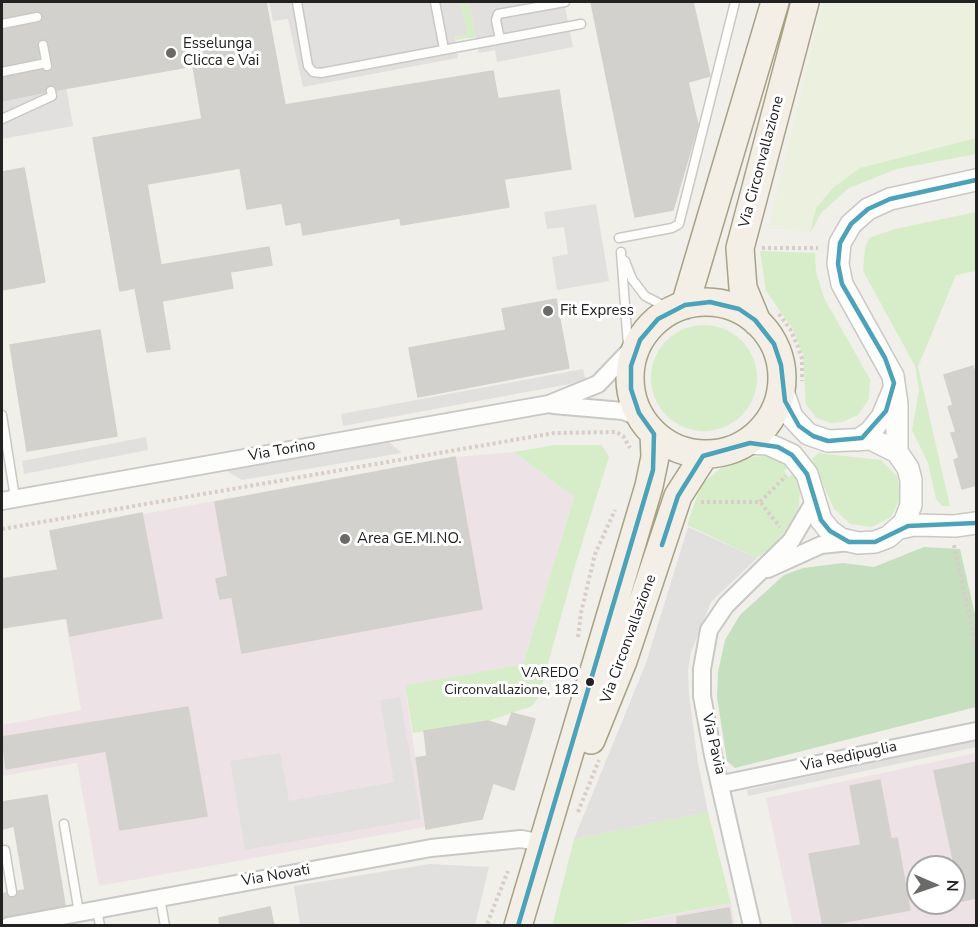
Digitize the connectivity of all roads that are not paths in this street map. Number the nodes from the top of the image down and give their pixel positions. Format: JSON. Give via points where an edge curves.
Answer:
{"nodes":[{"id":1,"x":297,"y":2,"type":"edge"},
{"id":2,"x":435,"y":2,"type":"edge"},
{"id":3,"x":565,"y":2,"type":"edge"},
{"id":4,"x":735,"y":2,"type":"edge"},
{"id":5,"x":775,"y":2,"type":"edge"},
{"id":6,"x":805,"y":2,"type":"edge"},
{"id":7,"x":37,"y":16,"type":"dead end"},
{"id":8,"x":2,"y":24,"type":"edge"},
{"id":9,"x":581,"y":24,"type":"dead end"},
{"id":10,"x":500,"y":39,"type":"junction"},
{"id":11,"x":43,"y":45,"type":"dead end"},
{"id":12,"x":444,"y":49,"type":"junction"},
{"id":13,"x":2,"y":72,"type":"edge"},
{"id":14,"x":51,"y":91,"type":"dead end"},
{"id":15,"x":2,"y":119,"type":"edge"},
{"id":16,"x":976,"y":180,"type":"edge"},
{"id":17,"x":619,"y":238,"type":"dead end"},
{"id":18,"x":678,"y":307,"type":"junction"},
{"id":19,"x":767,"y":316,"type":"junction"},
{"id":20,"x":633,"y":355,"type":"junction"},
{"id":21,"x":894,"y":382,"type":"junction"},
{"id":22,"x":791,"y":386,"type":"junction"},
{"id":23,"x":549,"y":404,"type":"junction"},
{"id":24,"x":2,"y":415,"type":"edge"},
{"id":25,"x":648,"y":426,"type":"junction"},
{"id":26,"x":858,"y":440,"type":"junction"},
{"id":27,"x":744,"y":443,"type":"junction"},
{"id":28,"x":897,"y":452,"type":"junction"},
{"id":29,"x":705,"y":454,"type":"junction"},
{"id":30,"x":8,"y":500,"type":"edge"},
{"id":31,"x":814,"y":502,"type":"junction"},
{"id":32,"x":974,"y":523,"type":"edge"},
{"id":33,"x":900,"y":528,"type":"junction"},
{"id":34,"x":849,"y":542,"type":"junction"},
{"id":35,"x":753,"y":576,"type":"junction"},
{"id":36,"x":976,"y":731,"type":"edge"},
{"id":37,"x":722,"y":784,"type":"junction"},
{"id":38,"x":64,"y":824,"type":"dead end"},
{"id":39,"x":538,"y":836,"type":"junction"},
{"id":40,"x":2,"y":851,"type":"edge"},
{"id":41,"x":12,"y":892,"type":"dead end"},
{"id":42,"x":160,"y":898,"type":"junction"},
{"id":43,"x":79,"y":912,"type":"junction"},
{"id":44,"x":99,"y":917,"type":"edge"},
{"id":45,"x":13,"y":921,"type":"edge"},
{"id":46,"x":165,"y":926,"type":"edge"},
{"id":47,"x":518,"y":926,"type":"edge"},
{"id":48,"x":752,"y":926,"type":"edge"}],
"edges":[{"from":1,"to":12,"type":"lane","via":[[308,66],[313,72]]},
{"from":2,"to":12,"type":"lane"},
{"from":3,"to":10,"type":"lane","via":[[498,14]]},
{"from":4,"to":17,"type":"lane","via":[[683,216],[672,228]]},
{"from":5,"to":18,"type":"main road","name":"Via Circonvallazione"},
{"from":6,"to":19,"type":"main road","name":"Via Circonvallazione","via":[[740,248],[743,288]]},
{"from":7,"to":8,"type":"lane"},
{"from":9,"to":10,"type":"lane"},
{"from":10,"to":12,"type":"lane"},
{"from":11,"to":13,"type":"lane","via":[[46,65]]},
{"from":14,"to":15,"type":"lane","via":[[52,96]]},
{"from":16,"to":21,"type":"street","via":[[879,204],[851,224],[840,243],[838,264],[842,284],[885,358]]},
{"from":18,"to":19,"type":"main road","via":[[704,302]]},
{"from":18,"to":20,"type":"main road","via":[[654,322]]},
{"from":18,"to":20,"type":"lane","via":[[656,304],[638,289],[621,252]]},
{"from":19,"to":22,"type":"main road","via":[[768,334]]},
{"from":20,"to":23,"type":"street","name":"Via Torino","via":[[598,384]]},
{"from":20,"to":25,"type":"main road","via":[[632,397]]},
{"from":21,"to":26,"type":"street","via":[[882,417]]},
{"from":21,"to":28,"type":"street"},
{"from":22,"to":26,"type":"street","via":[[792,417],[808,434],[828,441]]},
{"from":22,"to":27,"type":"main road","via":[[757,434]]},
{"from":23,"to":25,"type":"street","name":"Via Torino","via":[[623,411]]},
{"from":23,"to":30,"type":"street","name":"Via Torino"},
{"from":24,"to":30,"type":"lane","name":"Via Torino"},
{"from":25,"to":29,"type":"main road","via":[[678,449]]},
{"from":25,"to":39,"type":"main road","name":"Via Circonvallazione","via":[[655,457],[649,486]]},
{"from":26,"to":28,"type":"street","via":[[877,441]]},
{"from":27,"to":29,"type":"main road","via":[[724,452]]},
{"from":27,"to":31,"type":"street","via":[[768,444],[792,455],[807,474]]},
{"from":28,"to":33,"type":"street","via":[[908,468],[912,486],[909,512]]},
{"from":29,"to":39,"type":"main road","name":"Via Circonvallazione","via":[[678,496],[606,704]]},
{"from":31,"to":34,"type":"street","via":[[825,527]]},
{"from":31,"to":35,"type":"street","name":"Via Pavia","via":[[791,541]]},
{"from":32,"to":33,"type":"street"},
{"from":33,"to":34,"type":"street","via":[[875,542]]},
{"from":34,"to":35,"type":"street","name":"Via Pavia","via":[[821,545]]},
{"from":35,"to":37,"type":"street","name":"Via Pavia","via":[[709,630],[702,669],[702,696]]},
{"from":36,"to":37,"type":"street","name":"Via Redipuglia"},
{"from":37,"to":48,"type":"street","name":"Via Pavia"},
{"from":38,"to":43,"type":"lane"},
{"from":39,"to":42,"type":"street","name":"Via Novati","via":[[431,848]]},
{"from":39,"to":47,"type":"main road","name":"Via Circonvallazione"},
{"from":40,"to":41,"type":"lane","via":[[5,850]]},
{"from":42,"to":44,"type":"street","name":"Via Novati"},
{"from":42,"to":46,"type":"lane"},
{"from":43,"to":44,"type":"street","name":"Via Novati"},
{"from":43,"to":45,"type":"street","name":"Via Novati"}]}
